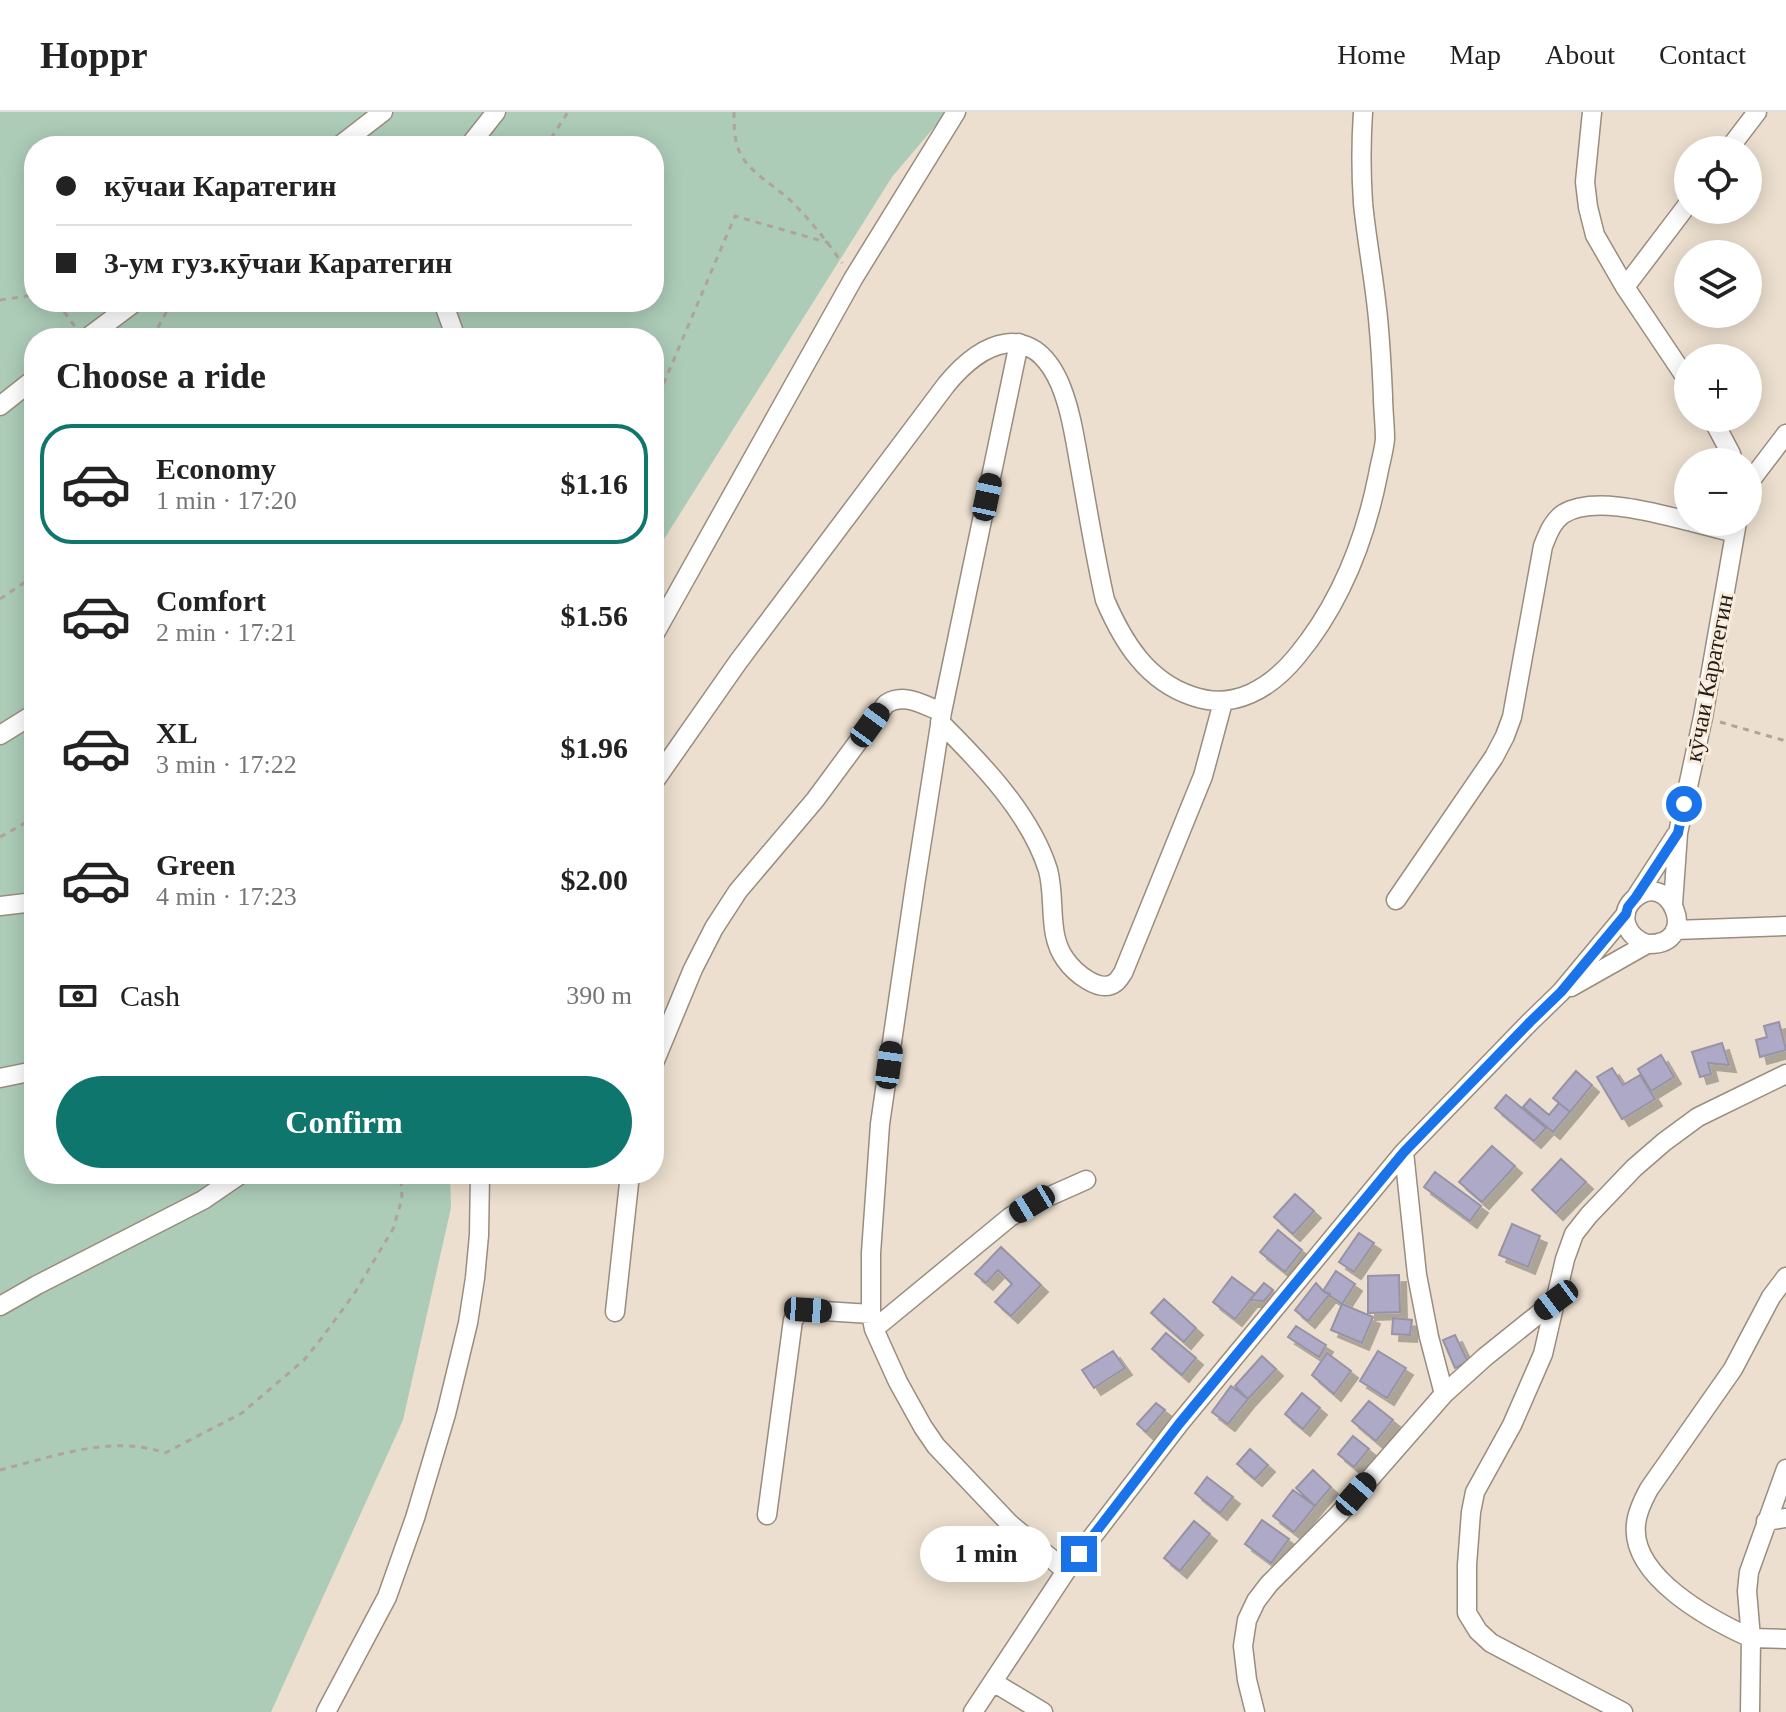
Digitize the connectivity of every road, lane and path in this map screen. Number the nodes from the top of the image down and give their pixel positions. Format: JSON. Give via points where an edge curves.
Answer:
{"nodes":[{"id":1,"x":383,"y":112,"type":"edge"},
{"id":2,"x":496,"y":112,"type":"edge"},
{"id":3,"x":568,"y":112,"type":"edge"},
{"id":4,"x":734,"y":112,"type":"edge"},
{"id":5,"x":956,"y":112,"type":"edge"},
{"id":6,"x":1363,"y":112,"type":"edge"},
{"id":7,"x":1592,"y":112,"type":"edge"},
{"id":8,"x":1757,"y":112,"type":"edge"},
{"id":9,"x":352,"y":136,"type":"edge"},
{"id":10,"x":477,"y":136,"type":"edge"},
{"id":11,"x":553,"y":136,"type":"edge"},
{"id":12,"x":1739,"y":136,"type":"edge"},
{"id":13,"x":1674,"y":222,"type":"edge"},
{"id":14,"x":829,"y":243,"type":"junction"},
{"id":15,"x":853,"y":279,"type":"junction"},
{"id":16,"x":1625,"y":287,"type":"junction"},
{"id":17,"x":24,"y":296,"type":"edge"},
{"id":18,"x":0,"y":300,"type":"edge"},
{"id":19,"x":65,"y":312,"type":"edge"},
{"id":20,"x":121,"y":312,"type":"edge"},
{"id":21,"x":77,"y":328,"type":"edge"},
{"id":22,"x":99,"y":328,"type":"edge"},
{"id":23,"x":1019,"y":343,"type":"junction"},
{"id":24,"x":1674,"y":360,"type":"edge"},
{"id":25,"x":664,"y":383,"type":"edge"},
{"id":26,"x":24,"y":387,"type":"edge"},
{"id":27,"x":0,"y":406,"type":"edge"},
{"id":28,"x":1786,"y":434,"type":"edge"},
{"id":29,"x":1762,"y":466,"type":"edge"},
{"id":30,"x":1674,"y":518,"type":"edge"},
{"id":31,"x":1735,"y":536,"type":"edge"},
{"id":32,"x":24,"y":583,"type":"edge"},
{"id":33,"x":0,"y":599,"type":"edge"},
{"id":34,"x":664,"y":617,"type":"edge"},
{"id":35,"x":1223,"y":702,"type":"junction"},
{"id":36,"x":941,"y":717,"type":"junction"},
{"id":37,"x":1703,"y":717,"type":"junction"},
{"id":38,"x":24,"y":720,"type":"edge"},
{"id":39,"x":0,"y":735,"type":"edge"},
{"id":40,"x":1786,"y":741,"type":"edge"},
{"id":41,"x":664,"y":768,"type":"edge"},
{"id":42,"x":24,"y":824,"type":"edge"},
{"id":43,"x":1678,"y":833,"type":"junction"},
{"id":44,"x":0,"y":837,"type":"edge"},
{"id":45,"x":1636,"y":897,"type":"junction"},
{"id":46,"x":1396,"y":900,"type":"dead end"},
{"id":47,"x":24,"y":903,"type":"edge"},
{"id":48,"x":1673,"y":904,"type":"junction"},
{"id":49,"x":0,"y":906,"type":"edge"},
{"id":50,"x":1626,"y":914,"type":"junction"},
{"id":51,"x":1786,"y":926,"type":"edge"},
{"id":52,"x":1675,"y":930,"type":"junction"},
{"id":53,"x":1647,"y":944,"type":"junction"},
{"id":54,"x":1561,"y":992,"type":"junction"},
{"id":55,"x":664,"y":1039,"type":"edge"},
{"id":56,"x":24,"y":1073,"type":"edge"},
{"id":57,"x":1786,"y":1074,"type":"edge"},
{"id":58,"x":0,"y":1078,"type":"edge"},
{"id":59,"x":1404,"y":1152,"type":"junction"},
{"id":60,"x":1086,"y":1180,"type":"dead end"},
{"id":61,"x":226,"y":1184,"type":"edge"},
{"id":62,"x":401,"y":1184,"type":"edge"},
{"id":63,"x":480,"y":1184,"type":"edge"},
{"id":64,"x":629,"y":1184,"type":"edge"},
{"id":65,"x":1786,"y":1277,"type":"edge"},
{"id":66,"x":1556,"y":1300,"type":"junction"},
{"id":67,"x":0,"y":1306,"type":"edge"},
{"id":68,"x":615,"y":1312,"type":"dead end"},
{"id":69,"x":872,"y":1321,"type":"junction"},
{"id":70,"x":1444,"y":1394,"type":"junction"},
{"id":71,"x":1786,"y":1469,"type":"edge"},
{"id":72,"x":0,"y":1470,"type":"edge"},
{"id":73,"x":767,"y":1515,"type":"dead end"},
{"id":74,"x":1786,"y":1518,"type":"edge"},
{"id":75,"x":1766,"y":1521,"type":"junction"},
{"id":76,"x":1066,"y":1571,"type":"junction"},
{"id":77,"x":1751,"y":1638,"type":"junction"},
{"id":78,"x":1786,"y":1639,"type":"edge"},
{"id":79,"x":993,"y":1682,"type":"junction"},
{"id":80,"x":326,"y":1712,"type":"edge"},
{"id":81,"x":973,"y":1712,"type":"edge"},
{"id":82,"x":1043,"y":1712,"type":"edge"},
{"id":83,"x":1255,"y":1712,"type":"edge"},
{"id":84,"x":1623,"y":1712,"type":"edge"},
{"id":85,"x":1750,"y":1712,"type":"edge"}],
"edges":[{"from":1,"to":9,"type":"street"},
{"from":2,"to":10,"type":"street"},
{"from":3,"to":11,"type":"path"},
{"from":4,"to":14,"type":"path","via":[[741,155]]},
{"from":5,"to":15,"type":"street"},
{"from":6,"to":35,"type":"street","via":[[1364,204],[1385,442],[1372,507],[1344,583],[1308,642],[1269,683]]},
{"from":7,"to":16,"type":"street","via":[[1585,182],[1588,207],[1595,235]]},
{"from":8,"to":12,"type":"street"},
{"from":13,"to":16,"type":"street"},
{"from":14,"to":15,"type":"path"},
{"from":14,"to":25,"type":"path","via":[[735,216]]},
{"from":15,"to":34,"type":"street"},
{"from":16,"to":24,"type":"street"},
{"from":17,"to":18,"type":"path"},
{"from":19,"to":21,"type":"path"},
{"from":20,"to":22,"type":"street"},
{"from":23,"to":35,"type":"street","via":[[1041,355],[1059,383],[1105,600],[1114,621],[1137,658],[1162,682],[1204,700]]},
{"from":23,"to":36,"type":"street"},
{"from":23,"to":41,"type":"street","via":[[994,345],[959,369]]},
{"from":26,"to":27,"type":"street"},
{"from":28,"to":29,"type":"street"},
{"from":30,"to":46,"type":"street","via":[[1611,506],[1587,507],[1555,521],[1543,546],[1505,736]]},
{"from":31,"to":37,"type":"street","name":"кӯчаи Каратегин"},
{"from":32,"to":33,"type":"path"},
{"from":35,"to":36,"type":"street","via":[[1193,804],[1123,973],[1109,986],[1082,977],[1060,952],[1050,880],[1040,851],[1008,797]]},
{"from":36,"to":55,"type":"street","via":[[906,699],[886,704],[738,891],[693,969]]},
{"from":36,"to":69,"type":"street","via":[[880,1124]]},
{"from":37,"to":40,"type":"path"},
{"from":37,"to":43,"type":"street","name":"кӯчаи Каратегин"},
{"from":38,"to":39,"type":"street"},
{"from":42,"to":44,"type":"path"},
{"from":43,"to":45,"type":"street","name":"кӯчаи Каратегин"},
{"from":43,"to":48,"type":"street","name":"кӯчаи Каратегин"},
{"from":45,"to":48,"type":"street","via":[[1656,893]]},
{"from":45,"to":50,"type":"street"},
{"from":47,"to":49,"type":"street"},
{"from":48,"to":52,"type":"street","via":[[1678,916]]},
{"from":50,"to":53,"type":"street","via":[[1630,933]]},
{"from":50,"to":54,"type":"street"},
{"from":51,"to":52,"type":"street"},
{"from":52,"to":53,"type":"street","via":[[1667,940]]},
{"from":53,"to":54,"type":"street"},
{"from":54,"to":59,"type":"street"},
{"from":56,"to":58,"type":"street"},
{"from":57,"to":66,"type":"street","via":[[1698,1117],[1634,1168],[1574,1234]]},
{"from":59,"to":70,"type":"street","via":[[1417,1275]]},
{"from":59,"to":76,"type":"street","via":[[1179,1424]]},
{"from":60,"to":69,"type":"street","via":[[1010,1217]]},
{"from":61,"to":67,"type":"street"},
{"from":62,"to":72,"type":"path","via":[[393,1229],[354,1294],[304,1360],[242,1413],[165,1453],[151,1448],[93,1448]]},
{"from":63,"to":80,"type":"street","via":[[475,1278],[446,1414],[387,1597]]},
{"from":64,"to":68,"type":"street"},
{"from":65,"to":77,"type":"street","via":[[1733,1369],[1649,1489],[1636,1524],[1642,1558],[1658,1576],[1699,1612]]},
{"from":66,"to":70,"type":"street"},
{"from":66,"to":84,"type":"street","via":[[1543,1354],[1475,1492],[1467,1613],[1491,1643]]},
{"from":69,"to":73,"type":"street","via":[[808,1310],[793,1320]]},
{"from":69,"to":76,"type":"street","via":[[898,1382],[936,1446],[1009,1523]]},
{"from":70,"to":83,"type":"street","via":[[1256,1601],[1243,1646]]},
{"from":71,"to":75,"type":"street"},
{"from":74,"to":75,"type":"street"},
{"from":75,"to":77,"type":"street","via":[[1749,1572]]},
{"from":76,"to":79,"type":"street"},
{"from":77,"to":78,"type":"street"},
{"from":77,"to":85,"type":"street"},
{"from":79,"to":81,"type":"street"},
{"from":79,"to":82,"type":"street"}]}
